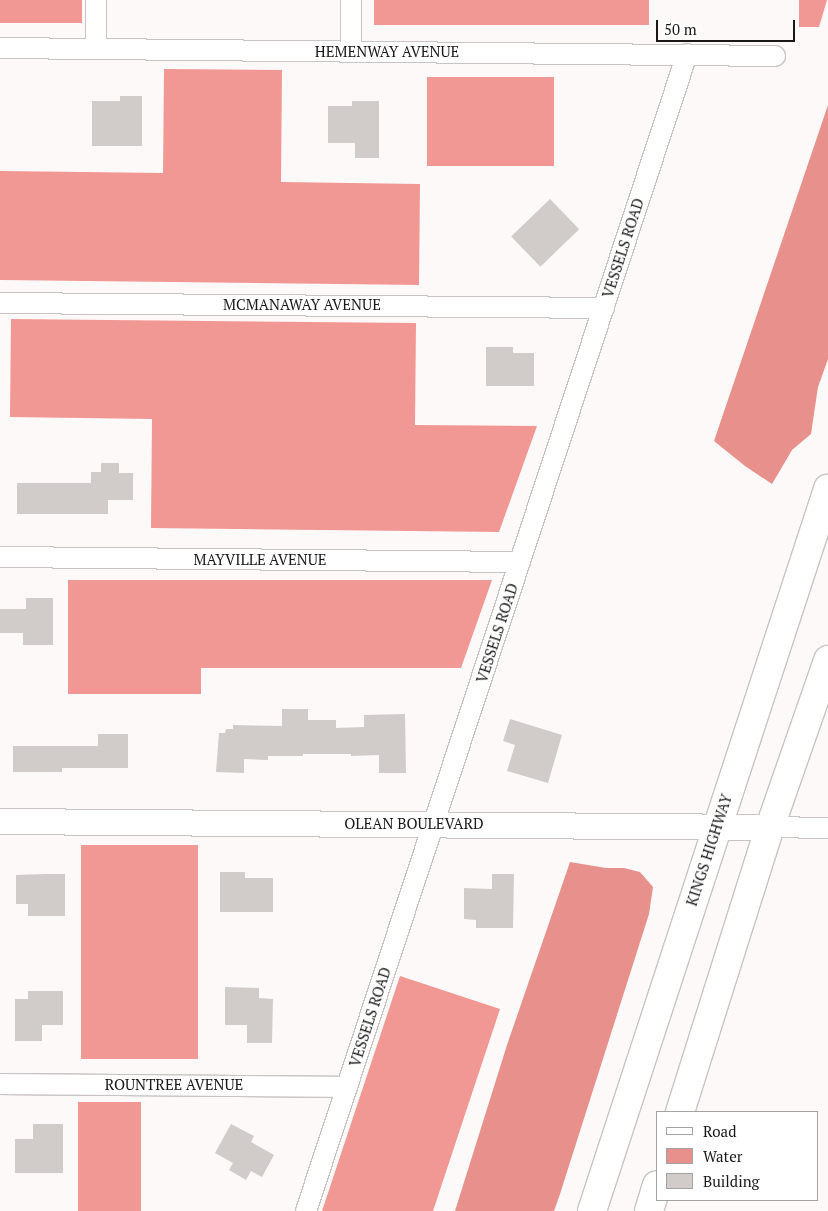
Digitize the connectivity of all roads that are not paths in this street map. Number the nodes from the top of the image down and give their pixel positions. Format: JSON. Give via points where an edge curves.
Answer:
{"nodes":[{"id":1,"x":96,"y":0,"type":"edge"},
{"id":2,"x":351,"y":0,"type":"edge"},
{"id":3,"x":0,"y":48,"type":"edge"},
{"id":4,"x":96,"y":49,"type":"junction"},
{"id":5,"x":351,"y":51,"type":"junction"},
{"id":6,"x":687,"y":54,"type":"junction"},
{"id":7,"x":775,"y":56,"type":"dead end"},
{"id":8,"x":0,"y":303,"type":"edge"},
{"id":9,"x":604,"y":308,"type":"junction"},
{"id":10,"x":828,"y":489,"type":"edge"},
{"id":11,"x":0,"y":558,"type":"edge"},
{"id":12,"x":520,"y":562,"type":"junction"},
{"id":13,"x":828,"y":660,"type":"edge"},
{"id":14,"x":0,"y":821,"type":"edge"},
{"id":15,"x":434,"y":824,"type":"junction"},
{"id":16,"x":716,"y":826,"type":"junction"},
{"id":17,"x":770,"y":827,"type":"junction"},
{"id":18,"x":828,"y":828,"type":"edge"},
{"id":19,"x":0,"y":1084,"type":"edge"},
{"id":20,"x":347,"y":1087,"type":"junction"},
{"id":21,"x":680,"y":1111,"type":"edge"},
{"id":22,"x":656,"y":1188,"type":"edge"},
{"id":23,"x":306,"y":1211,"type":"edge"},
{"id":24,"x":592,"y":1211,"type":"edge"},
{"id":25,"x":648,"y":1211,"type":"edge"}],
"edges":[{"from":1,"to":4,"type":"street"},
{"from":2,"to":5,"type":"street"},
{"from":3,"to":4,"type":"street","name":"HEMENWAY AVENUE"},
{"from":4,"to":5,"type":"street","name":"HEMENWAY AVENUE"},
{"from":5,"to":6,"type":"street","name":"HEMENWAY AVENUE"},
{"from":6,"to":7,"type":"street","name":"HEMENWAY AVENUE"},
{"from":6,"to":9,"type":"street","name":"VESSELS ROAD"},
{"from":8,"to":9,"type":"street","name":"MCMANAWAY AVENUE"},
{"from":9,"to":12,"type":"street","name":"VESSELS ROAD"},
{"from":10,"to":16,"type":"main road","name":"KINGS HIGHWAY"},
{"from":11,"to":12,"type":"street","name":"MAYVILLE AVENUE"},
{"from":12,"to":15,"type":"street","name":"VESSELS ROAD"},
{"from":13,"to":17,"type":"main road"},
{"from":14,"to":15,"type":"street","name":"OLEAN BOULEVARD"},
{"from":15,"to":16,"type":"street","name":"OLEAN BOULEVARD"},
{"from":15,"to":20,"type":"street","name":"VESSELS ROAD"},
{"from":16,"to":17,"type":"street","name":"OLEAN BOULEVARD"},
{"from":16,"to":24,"type":"main road","name":"KINGS HIGHWAY"},
{"from":17,"to":18,"type":"street","name":"OLEAN BOULEVARD"},
{"from":17,"to":21,"type":"main road"},
{"from":19,"to":20,"type":"street","name":"ROUNTREE AVENUE"},
{"from":20,"to":23,"type":"street","name":"VESSELS ROAD"},
{"from":22,"to":25,"type":"main road"}]}
